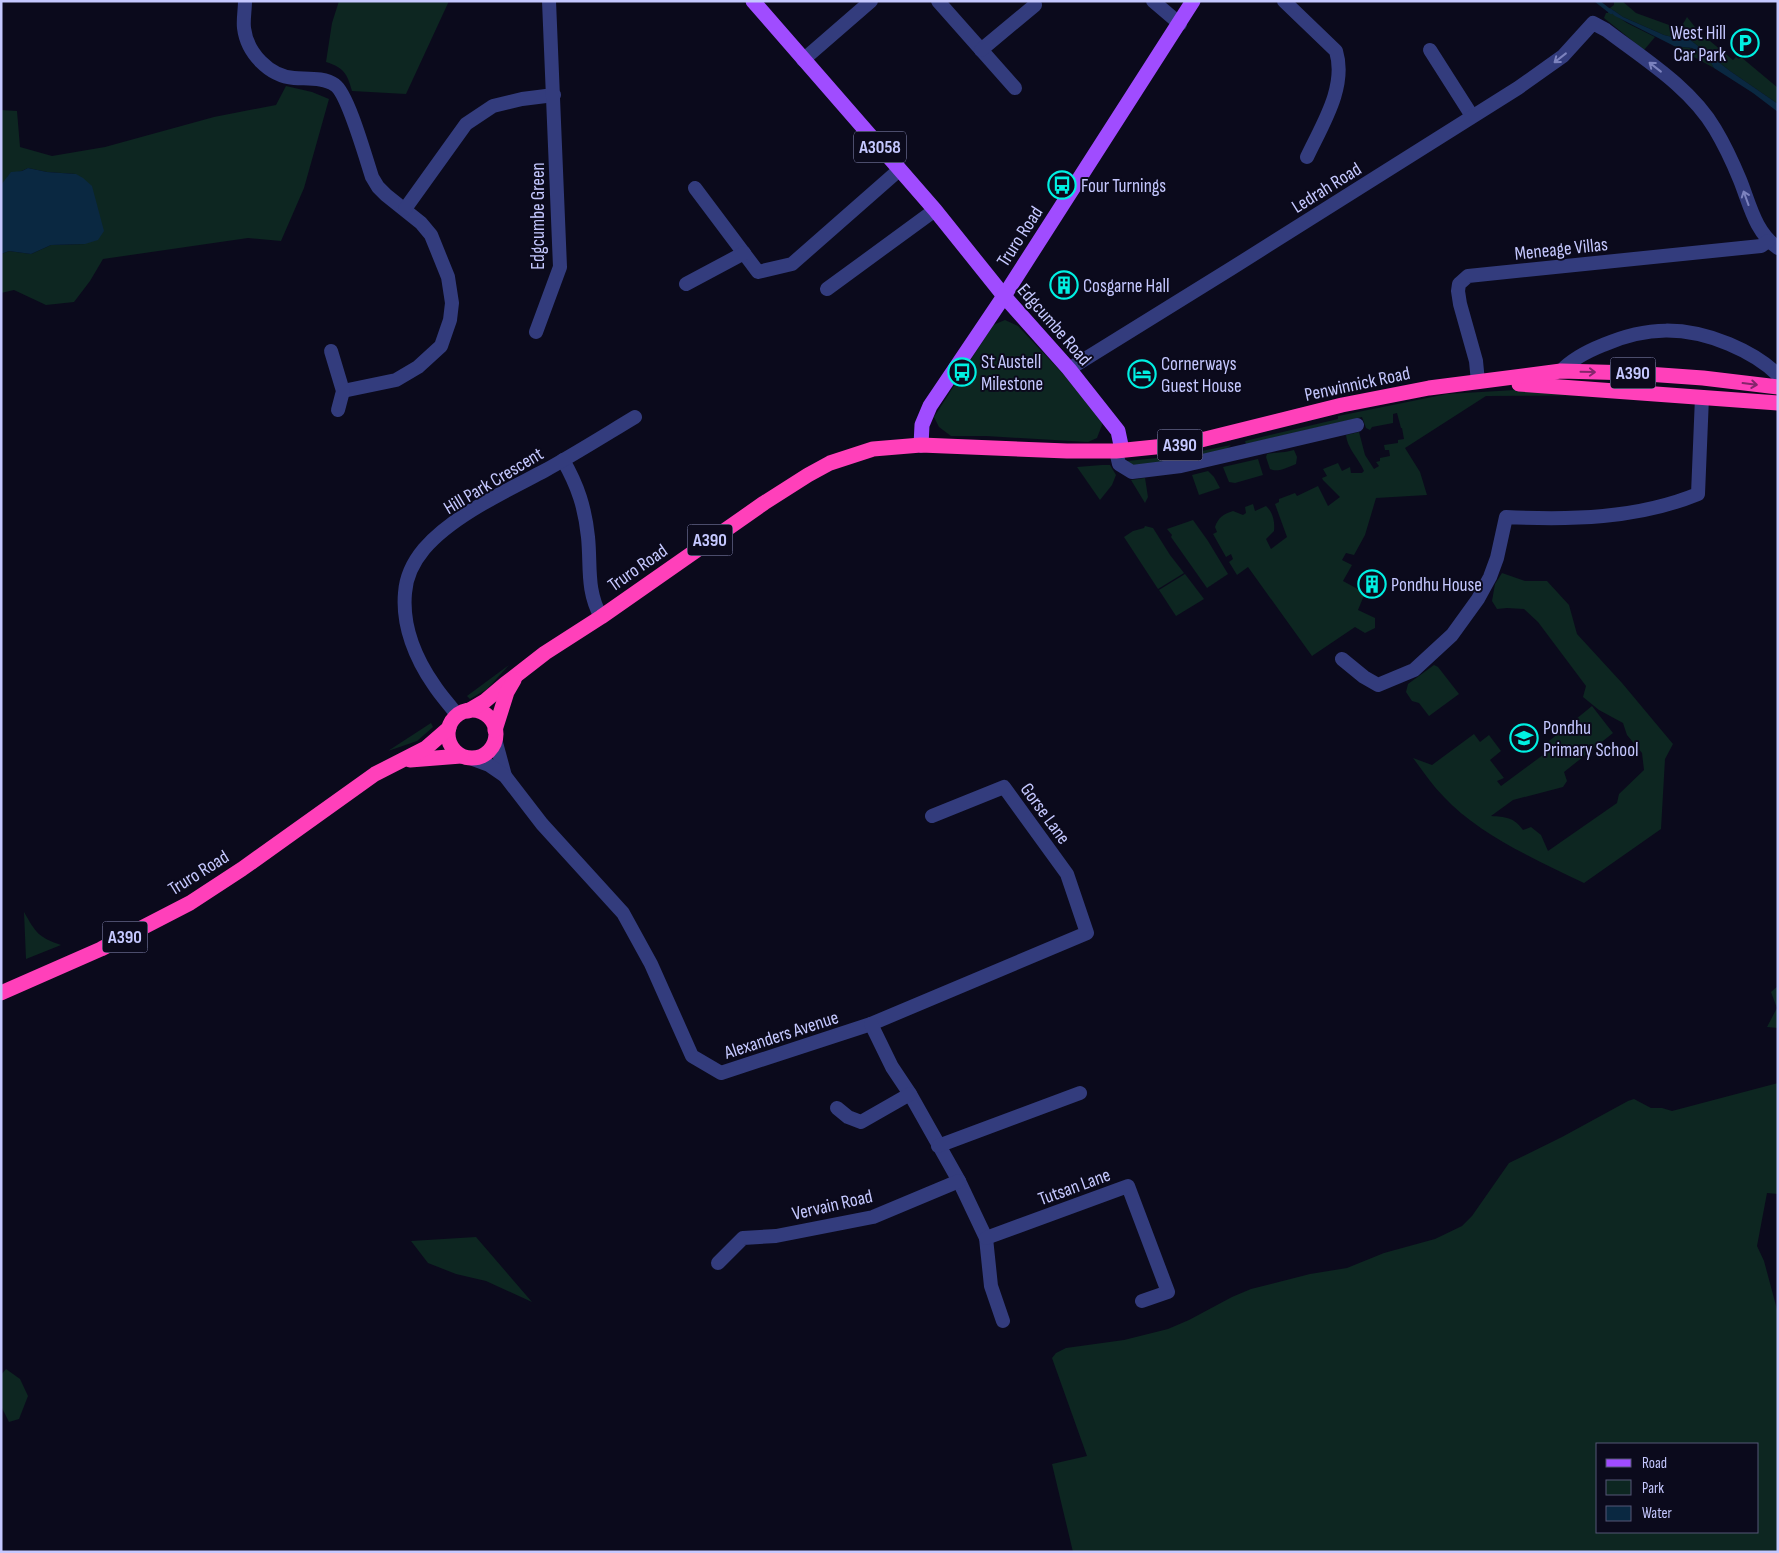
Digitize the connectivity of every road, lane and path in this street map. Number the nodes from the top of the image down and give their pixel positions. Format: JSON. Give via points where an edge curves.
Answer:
{"nodes":[{"id":1,"x":245,"y":1,"type":"edge"},
{"id":2,"x":548,"y":1,"type":"edge"},
{"id":3,"x":753,"y":1,"type":"edge"},
{"id":4,"x":871,"y":1,"type":"edge"},
{"id":5,"x":938,"y":1,"type":"edge"},
{"id":6,"x":1153,"y":1,"type":"edge"},
{"id":7,"x":1193,"y":1,"type":"edge"},
{"id":8,"x":1284,"y":1,"type":"edge"},
{"id":9,"x":1035,"y":5,"type":"dead end"},
{"id":10,"x":1180,"y":24,"type":"junction"},
{"id":11,"x":981,"y":50,"type":"junction"},
{"id":12,"x":1430,"y":50,"type":"dead end"},
{"id":13,"x":803,"y":60,"type":"junction"},
{"id":14,"x":1015,"y":88,"type":"dead end"},
{"id":15,"x":554,"y":96,"type":"junction"},
{"id":16,"x":1472,"y":116,"type":"junction"},
{"id":17,"x":1307,"y":157,"type":"dead end"},
{"id":18,"x":899,"y":170,"type":"junction"},
{"id":19,"x":695,"y":188,"type":"dead end"},
{"id":20,"x":405,"y":209,"type":"junction"},
{"id":21,"x":935,"y":210,"type":"junction"},
{"id":22,"x":1773,"y":245,"type":"edge"},
{"id":23,"x":744,"y":253,"type":"junction"},
{"id":24,"x":686,"y":284,"type":"dead end"},
{"id":25,"x":827,"y":289,"type":"dead end"},
{"id":26,"x":1004,"y":296,"type":"junction"},
{"id":27,"x":536,"y":332,"type":"dead end"},
{"id":28,"x":331,"y":351,"type":"dead end"},
{"id":29,"x":1068,"y":369,"type":"junction"},
{"id":30,"x":1560,"y":371,"type":"junction"},
{"id":31,"x":1778,"y":375,"type":"edge"},
{"id":32,"x":1483,"y":382,"type":"junction"},
{"id":33,"x":1778,"y":387,"type":"edge"},
{"id":34,"x":1703,"y":388,"type":"junction"},
{"id":35,"x":343,"y":391,"type":"junction"},
{"id":36,"x":1778,"y":403,"type":"edge"},
{"id":37,"x":338,"y":410,"type":"dead end"},
{"id":38,"x":635,"y":417,"type":"dead end"},
{"id":39,"x":1357,"y":425,"type":"dead end"},
{"id":40,"x":1236,"y":432,"type":"junction"},
{"id":41,"x":921,"y":445,"type":"junction"},
{"id":42,"x":969,"y":446,"type":"joint"},
{"id":43,"x":1119,"y":451,"type":"junction"},
{"id":44,"x":1241,"y":452,"type":"junction"},
{"id":45,"x":563,"y":460,"type":"junction"},
{"id":46,"x":601,"y":617,"type":"junction"},
{"id":47,"x":1342,"y":659,"type":"dead end"},
{"id":48,"x":516,"y":675,"type":"junction"},
{"id":49,"x":462,"y":713,"type":"junction"},
{"id":50,"x":448,"y":728,"type":"junction"},
{"id":51,"x":495,"y":734,"type":"junction"},
{"id":52,"x":465,"y":757,"type":"junction"},
{"id":53,"x":402,"y":761,"type":"junction"},
{"id":54,"x":505,"y":776,"type":"junction"},
{"id":55,"x":932,"y":816,"type":"dead end"},
{"id":56,"x":1087,"y":933,"type":"joint"},
{"id":57,"x":1,"y":993,"type":"edge"},
{"id":58,"x":871,"y":1024,"type":"junction"},
{"id":59,"x":1080,"y":1093,"type":"dead end"},
{"id":60,"x":910,"y":1094,"type":"junction"},
{"id":61,"x":838,"y":1108,"type":"dead end"},
{"id":62,"x":938,"y":1146,"type":"junction"},
{"id":63,"x":959,"y":1181,"type":"junction"},
{"id":64,"x":986,"y":1238,"type":"junction"},
{"id":65,"x":718,"y":1263,"type":"dead end"},
{"id":66,"x":1142,"y":1301,"type":"dead end"},
{"id":67,"x":1003,"y":1321,"type":"dead end"}],
"edges":[{"from":1,"to":20,"type":"street","via":[[244,28],[252,50],[270,70],[292,78],[317,79],[336,86],[346,103],[372,177],[386,195]]},
{"from":2,"to":15,"type":"street","name":"Edgcumbe Green"},
{"from":3,"to":13,"type":"main road","name":"Edgcumbe Road","number":"A3058"},
{"from":4,"to":13,"type":"street"},
{"from":5,"to":11,"type":"street"},
{"from":6,"to":10,"type":"street"},
{"from":7,"to":10,"type":"main road","name":"Truro Road"},
{"from":8,"to":17,"type":"street","via":[[1336,52],[1340,62],[1330,109]]},
{"from":9,"to":11,"type":"street"},
{"from":10,"to":26,"type":"main road","name":"Truro Road"},
{"from":11,"to":14,"type":"street"},
{"from":12,"to":16,"type":"street"},
{"from":13,"to":18,"type":"main road","name":"Edgcumbe Road","number":"A3058"},
{"from":15,"to":20,"type":"street","via":[[522,98],[493,106],[466,124]]},
{"from":15,"to":27,"type":"street","name":"Edgcumbe Green","via":[[560,267]]},
{"from":22,"to":16,"type":"street","name":"Ledrah Road","one_way":true,"via":[[1754,220],[1739,178],[1714,128],[1694,102],[1679,86],[1593,23],[1563,56]]},
{"from":16,"to":29,"type":"street","name":"Ledrah Road"},
{"from":18,"to":21,"type":"main road","name":"Edgcumbe Road","number":"A3058"},
{"from":18,"to":23,"type":"street","via":[[792,264],[758,272]]},
{"from":19,"to":23,"type":"street"},
{"from":20,"to":35,"type":"street","via":[[431,236],[445,269],[452,303],[450,320],[441,346],[418,367],[396,380]]},
{"from":21,"to":25,"type":"street"},
{"from":21,"to":26,"type":"main road","name":"Edgcumbe Road","number":"A3058"},
{"from":22,"to":32,"type":"street","name":"Meneage Villas","via":[[1468,276],[1458,291]]},
{"from":23,"to":24,"type":"street"},
{"from":26,"to":29,"type":"main road","name":"Edgcumbe Road","number":"A3058"},
{"from":26,"to":41,"type":"main road","name":"Truro Road","via":[[930,406],[922,425]]},
{"from":28,"to":35,"type":"street"},
{"from":29,"to":43,"type":"main road","name":"Edgcumbe Road","number":"A3058","via":[[1118,431]]},
{"from":30,"to":31,"type":"street","via":[[1592,349],[1617,339],[1645,332],[1676,330],[1703,334],[1743,349]]},
{"from":30,"to":32,"type":"highway","name":"Penwinnick Road","number":"A390"},
{"from":30,"to":34,"type":"highway","name":"Penwinnick Road","number":"A390","one_way":true,"via":[[1633,373]]},
{"from":32,"to":34,"type":"highway","name":"Penwinnick Road","number":"A390"},
{"from":32,"to":40,"type":"highway","name":"Penwinnick Road","number":"A390","via":[[1429,388],[1342,405]]},
{"from":34,"to":33,"type":"highway","name":"Penwinnick Road","number":"A390","one_way":true},
{"from":34,"to":36,"type":"highway","name":"Penwinnick Road","number":"A390"},
{"from":34,"to":47,"type":"street","via":[[1698,494],[1653,508],[1615,515],[1564,519],[1506,517],[1497,558],[1478,599],[1452,635],[1414,670],[1378,685]]},
{"from":35,"to":37,"type":"street"},
{"from":38,"to":45,"type":"street","name":"Hill Park Crescent"},
{"from":39,"to":44,"type":"street"},
{"from":40,"to":43,"type":"highway","name":"Penwinnick Road","number":"A390","via":[[1185,444]]},
{"from":40,"to":44,"type":"street"},
{"from":41,"to":42,"type":"highway","name":"Truro Road","number":"A390"},
{"from":41,"to":46,"type":"highway","name":"Truro Road","number":"A390","via":[[872,449],[830,463],[764,503]]},
{"from":42,"to":43,"type":"highway","name":"Penwinnick Road","number":"A390"},
{"from":43,"to":44,"type":"street","via":[[1119,464],[1132,472],[1181,466]]},
{"from":45,"to":46,"type":"street","name":"Hill Park Crescent","via":[[580,496],[588,538],[590,591]]},
{"from":45,"to":49,"type":"street","name":"Hill Park Crescent","via":[[450,526],[425,547],[408,575],[405,618],[415,652],[434,686]]},
{"from":46,"to":48,"type":"highway","name":"Truro Road","number":"A390"},
{"from":48,"to":49,"type":"highway","name":"Truro Road","number":"A390","via":[[485,701]]},
{"from":48,"to":51,"type":"highway","name":"Truro Road","number":"A390","via":[[507,692]]},
{"from":49,"to":50,"type":"highway","via":[[452,720]]},
{"from":49,"to":51,"type":"highway","via":[[486,715]]},
{"from":50,"to":52,"type":"highway","via":[[452,749]]},
{"from":50,"to":53,"type":"highway","name":"Truro Road","number":"A390","via":[[426,748]]},
{"from":51,"to":52,"type":"highway","via":[[492,747],[486,753]]},
{"from":51,"to":54,"type":"street","name":"Alexanders Avenue"},
{"from":52,"to":53,"type":"highway","name":"Truro Road","number":"A390"},
{"from":52,"to":54,"type":"street","name":"Alexanders Avenue","via":[[489,765]]},
{"from":53,"to":57,"type":"highway","name":"Truro Road","number":"A390","via":[[375,774],[190,903],[101,949]]},
{"from":54,"to":58,"type":"street","name":"Alexanders Avenue","via":[[542,824],[623,914],[651,964],[692,1056],[721,1073]]},
{"from":55,"to":56,"type":"street","name":"Gorse Lane","via":[[1004,787],[1067,874]]},
{"from":56,"to":58,"type":"street","name":"Alexanders Avenue"},
{"from":58,"to":60,"type":"street","via":[[892,1067]]},
{"from":59,"to":62,"type":"street"},
{"from":60,"to":61,"type":"street","via":[[861,1122]]},
{"from":60,"to":62,"type":"street"},
{"from":62,"to":63,"type":"street"},
{"from":63,"to":64,"type":"street"},
{"from":63,"to":65,"type":"street","name":"Vervain Road","via":[[873,1216],[776,1236],[743,1238]]},
{"from":64,"to":66,"type":"street","name":"Tutsan Lane","via":[[1128,1186],[1168,1292]]},
{"from":64,"to":67,"type":"street","via":[[991,1286]]}]}
